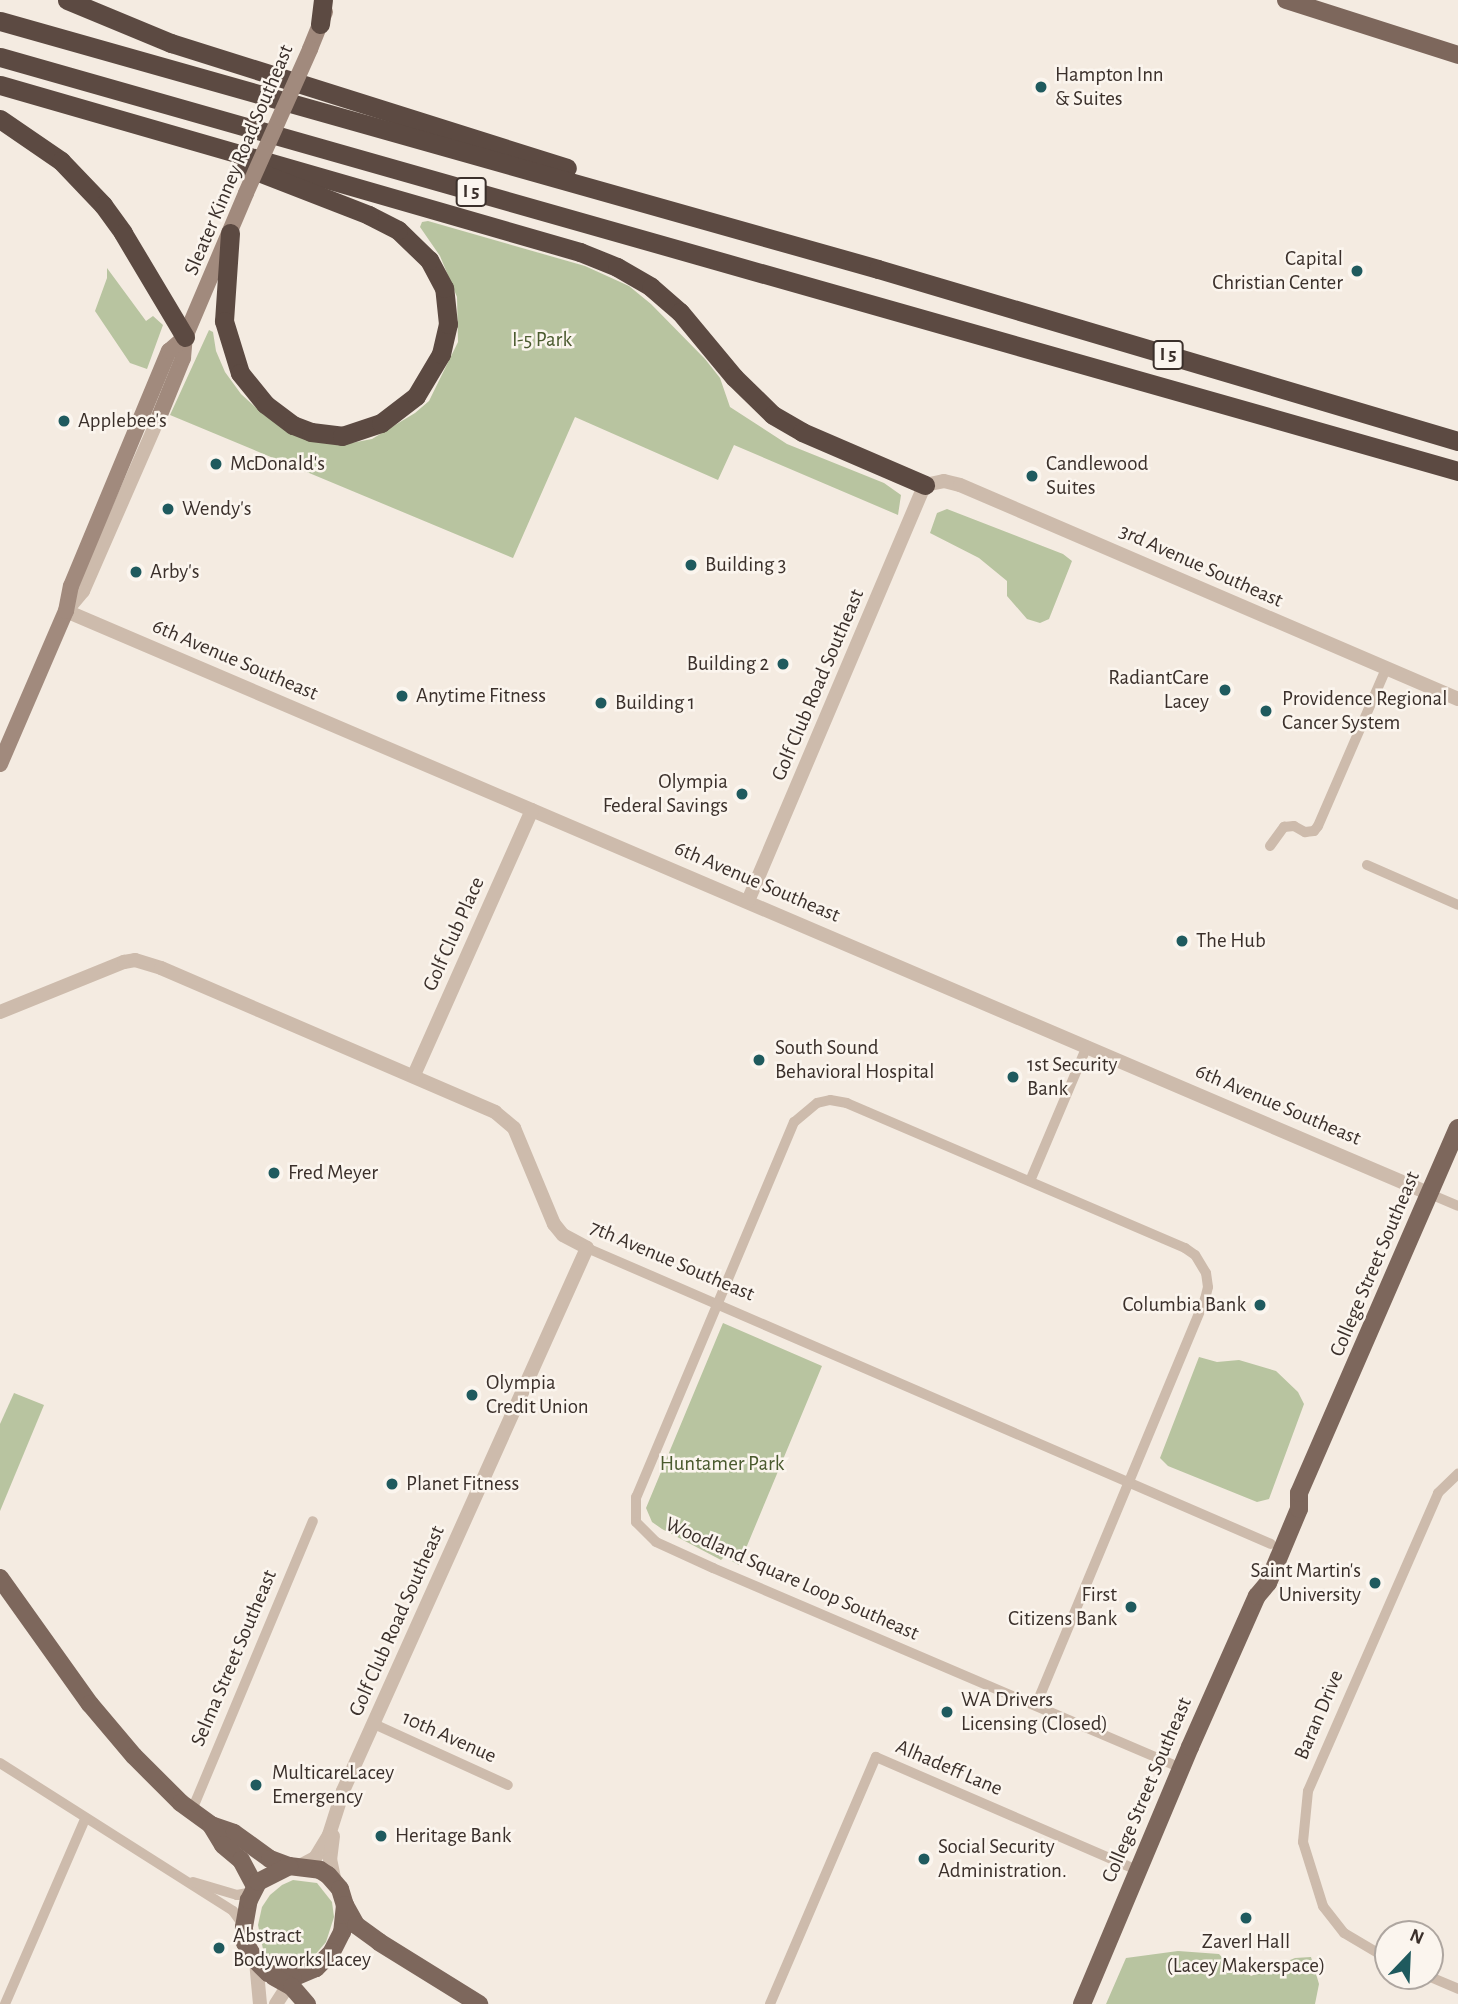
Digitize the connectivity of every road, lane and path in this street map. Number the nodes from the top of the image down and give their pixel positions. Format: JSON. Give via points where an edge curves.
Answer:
{"nodes":[{"id":1,"x":67,"y":0,"type":"edge"},
{"id":2,"x":323,"y":0,"type":"edge"},
{"id":3,"x":331,"y":0,"type":"edge"},
{"id":4,"x":1286,"y":0,"type":"edge"},
{"id":5,"x":0,"y":21,"type":"edge"},
{"id":6,"x":320,"y":24,"type":"junction"},
{"id":7,"x":1458,"y":55,"type":"edge"},
{"id":8,"x":0,"y":57,"type":"edge"},
{"id":9,"x":0,"y":85,"type":"edge"},
{"id":10,"x":0,"y":119,"type":"edge"},
{"id":11,"x":134,"y":124,"type":"junction"},
{"id":12,"x":230,"y":233,"type":"junction"},
{"id":13,"x":877,"y":269,"type":"junction"},
{"id":14,"x":185,"y":337,"type":"junction"},
{"id":15,"x":159,"y":417,"type":"joint"},
{"id":16,"x":1458,"y":441,"type":"edge"},
{"id":17,"x":1458,"y":471,"type":"edge"},
{"id":18,"x":925,"y":485,"type":"junction"},
{"id":19,"x":66,"y":611,"type":"junction"},
{"id":20,"x":1386,"y":668,"type":"junction"},
{"id":21,"x":1458,"y":699,"type":"edge"},
{"id":22,"x":0,"y":764,"type":"edge"},
{"id":23,"x":531,"y":810,"type":"junction"},
{"id":24,"x":1270,"y":846,"type":"dead end"},
{"id":25,"x":1367,"y":865,"type":"dead end"},
{"id":26,"x":748,"y":901,"type":"junction"},
{"id":27,"x":1458,"y":905,"type":"edge"},
{"id":28,"x":0,"y":1012,"type":"edge"},
{"id":29,"x":1087,"y":1046,"type":"junction"},
{"id":30,"x":414,"y":1075,"type":"junction"},
{"id":31,"x":1458,"y":1128,"type":"edge"},
{"id":32,"x":1030,"y":1181,"type":"junction"},
{"id":33,"x":1430,"y":1194,"type":"junction"},
{"id":34,"x":1458,"y":1206,"type":"edge"},
{"id":35,"x":587,"y":1248,"type":"junction"},
{"id":36,"x":716,"y":1304,"type":"junction"},
{"id":37,"x":1458,"y":1474,"type":"edge"},
{"id":38,"x":1128,"y":1480,"type":"junction"},
{"id":39,"x":1299,"y":1493,"type":"junction"},
{"id":40,"x":313,"y":1521,"type":"dead end"},
{"id":41,"x":1271,"y":1544,"type":"junction"},
{"id":42,"x":0,"y":1578,"type":"edge"},
{"id":43,"x":1256,"y":1596,"type":"junction"},
{"id":44,"x":1036,"y":1705,"type":"junction"},
{"id":45,"x":374,"y":1724,"type":"junction"},
{"id":46,"x":0,"y":1763,"type":"edge"},
{"id":47,"x":1181,"y":1768,"type":"junction"},
{"id":48,"x":508,"y":1785,"type":"dead end"},
{"id":49,"x":192,"y":1810,"type":"junction"},
{"id":50,"x":86,"y":1819,"type":"junction"},
{"id":51,"x":335,"y":1822,"type":"junction"},
{"id":52,"x":211,"y":1825,"type":"junction"},
{"id":53,"x":295,"y":1866,"type":"junction"},
{"id":54,"x":1137,"y":1870,"type":"junction"},
{"id":55,"x":184,"y":1880,"type":"junction"},
{"id":56,"x":335,"y":1882,"type":"junction"},
{"id":57,"x":253,"y":1889,"type":"junction"},
{"id":58,"x":345,"y":1905,"type":"junction"},
{"id":59,"x":244,"y":1927,"type":"junction"},
{"id":60,"x":1374,"y":1951,"type":"edge"},
{"id":61,"x":262,"y":1967,"type":"junction"},
{"id":62,"x":290,"y":1981,"type":"junction"},
{"id":63,"x":5,"y":2004,"type":"edge"},
{"id":64,"x":260,"y":2004,"type":"edge"},
{"id":65,"x":276,"y":2004,"type":"edge"},
{"id":66,"x":307,"y":2004,"type":"edge"},
{"id":67,"x":479,"y":2004,"type":"edge"},
{"id":68,"x":770,"y":2004,"type":"edge"},
{"id":69,"x":1082,"y":2004,"type":"edge"}],
"edges":[{"from":1,"to":13,"type":"highway","via":[[171,43]]},
{"from":2,"to":6,"type":"highway"},
{"from":3,"to":6,"type":"main road","name":"Sleater Kinney Road Southeast"},
{"from":4,"to":7,"type":"main road"},
{"from":5,"to":13,"type":"highway","number":"I 5"},
{"from":6,"to":12,"type":"main road","name":"Sleater Kinney Road Southeast","bridge":true},
{"from":8,"to":17,"type":"highway","number":"I 5"},
{"from":9,"to":11,"type":"highway"},
{"from":10,"to":14,"type":"highway","via":[[61,161],[103,205]]},
{"from":11,"to":12,"type":"highway","via":[[369,215],[414,243],[438,274],[448,304],[441,354],[416,396],[381,424],[342,436],[293,425],[265,404],[240,373],[224,321]]},
{"from":11,"to":18,"type":"highway","via":[[580,252],[617,267],[680,312],[773,415]]},
{"from":12,"to":14,"type":"main road","name":"Sleater Kinney Road Southeast"},
{"from":13,"to":16,"type":"highway","number":"I 5"},
{"from":14,"to":15,"type":"main road","name":"Sleater Kinney Road Southeast","via":[[183,358]]},
{"from":14,"to":19,"type":"main road","name":"Sleater Kinney Road Southeast","via":[[169,351],[71,586]]},
{"from":15,"to":19,"type":"street","name":"Sleater Kinney Road Southeast","via":[[83,591]]},
{"from":18,"to":20,"type":"street","name":"3rd Avenue Southeast","via":[[944,481],[960,485]]},
{"from":18,"to":26,"type":"street","name":"Golf Club Road Southeast"},
{"from":19,"to":22,"type":"main road","name":"Sleater Kinney Road Southeast"},
{"from":19,"to":23,"type":"street","name":"6th Avenue Southeast"},
{"from":20,"to":21,"type":"street","name":"3rd Avenue Southeast"},
{"from":20,"to":24,"type":"street","via":[[1318,826],[1305,832],[1284,827]]},
{"from":23,"to":26,"type":"street","name":"6th Avenue Southeast"},
{"from":23,"to":30,"type":"street","name":"Golf Club Place"},
{"from":25,"to":27,"type":"street"},
{"from":26,"to":29,"type":"street","name":"6th Avenue Southeast"},
{"from":28,"to":30,"type":"street","name":"7th Avenue Southeast","via":[[135,960]]},
{"from":29,"to":32,"type":"street"},
{"from":29,"to":33,"type":"street","name":"6th Avenue Southeast"},
{"from":30,"to":35,"type":"street","name":"7th Avenue Southeast","via":[[473,1100],[514,1128],[554,1224],[563,1235]]},
{"from":31,"to":33,"type":"main road","name":"College Street Southeast"},
{"from":32,"to":36,"type":"street","name":"Woodland Square Loop Southeast","via":[[847,1103],[817,1103],[794,1122]]},
{"from":32,"to":38,"type":"street","name":"Woodland Square Loop Southeast","via":[[1185,1248],[1206,1273],[1205,1299]]},
{"from":33,"to":34,"type":"street"},
{"from":33,"to":39,"type":"main road","name":"College Street Southeast"},
{"from":35,"to":36,"type":"street","name":"7th Avenue Southeast"},
{"from":35,"to":45,"type":"street","name":"Golf Club Road Southeast"},
{"from":36,"to":38,"type":"street","name":"7th Avenue Southeast"},
{"from":36,"to":44,"type":"street","name":"Woodland Square Loop Southeast","via":[[636,1497],[636,1522],[641,1530],[656,1542],[723,1573]]},
{"from":37,"to":60,"type":"street","name":"Baran Drive","via":[[1438,1493],[1308,1791],[1303,1842],[1323,1906],[1344,1933]]},
{"from":38,"to":41,"type":"street","name":"7th Avenue Southeast"},
{"from":38,"to":44,"type":"street","name":"Woodland Square Loop Southeast"},
{"from":39,"to":41,"type":"main road","name":"College Street Southeast","via":[[1288,1503]]},
{"from":39,"to":43,"type":"main road","name":"College Street Southeast","via":[[1299,1508],[1272,1572]]},
{"from":40,"to":49,"type":"street","name":"Selma Street Southeast"},
{"from":41,"to":43,"type":"main road","name":"College Street Southeast","via":[[1257,1578]]},
{"from":42,"to":49,"type":"main road","via":[[103,1720]]},
{"from":43,"to":47,"type":"main road","name":"College Street Southeast"},
{"from":44,"to":47,"type":"street","name":"Woodland Square Loop Southeast"},
{"from":45,"to":48,"type":"street","name":"10th Avenue"},
{"from":45,"to":51,"type":"street","name":"Golf Club Road Southeast","via":[[343,1791]]},
{"from":46,"to":50,"type":"street"},
{"from":47,"to":54,"type":"main road","name":"College Street Southeast"},
{"from":49,"to":52,"type":"main road"},
{"from":50,"to":55,"type":"street"},
{"from":50,"to":63,"type":"street"},
{"from":51,"to":53,"type":"street","name":"Golf Club Road Southeast","via":[[311,1862]]},
{"from":51,"to":56,"type":"street","name":"Golf Club Road Southeast","via":[[330,1860]]},
{"from":52,"to":53,"type":"main road","via":[[233,1832],[270,1859]]},
{"from":52,"to":57,"type":"main road","via":[[223,1845],[241,1860]]},
{"from":53,"to":56,"type":"main road","via":[[320,1870]]},
{"from":53,"to":57,"type":"main road","via":[[266,1876]]},
{"from":54,"to":68,"type":"street","name":"Alhadeff Lane","via":[[876,1757]]},
{"from":54,"to":69,"type":"main road","name":"College Street Southeast"},
{"from":55,"to":57,"type":"street","via":[[237,1895]]},
{"from":55,"to":59,"type":"street","via":[[233,1912]]},
{"from":56,"to":58,"type":"main road"},
{"from":57,"to":59,"type":"main road"},
{"from":58,"to":62,"type":"main road","via":[[342,1932],[332,1952],[316,1968]]},
{"from":58,"to":67,"type":"main road","via":[[356,1925],[379,1942]]},
{"from":59,"to":61,"type":"main road","via":[[246,1943]]},
{"from":61,"to":62,"type":"main road"},
{"from":61,"to":64,"type":"street"},
{"from":62,"to":65,"type":"street"},
{"from":62,"to":66,"type":"main road"}]}
